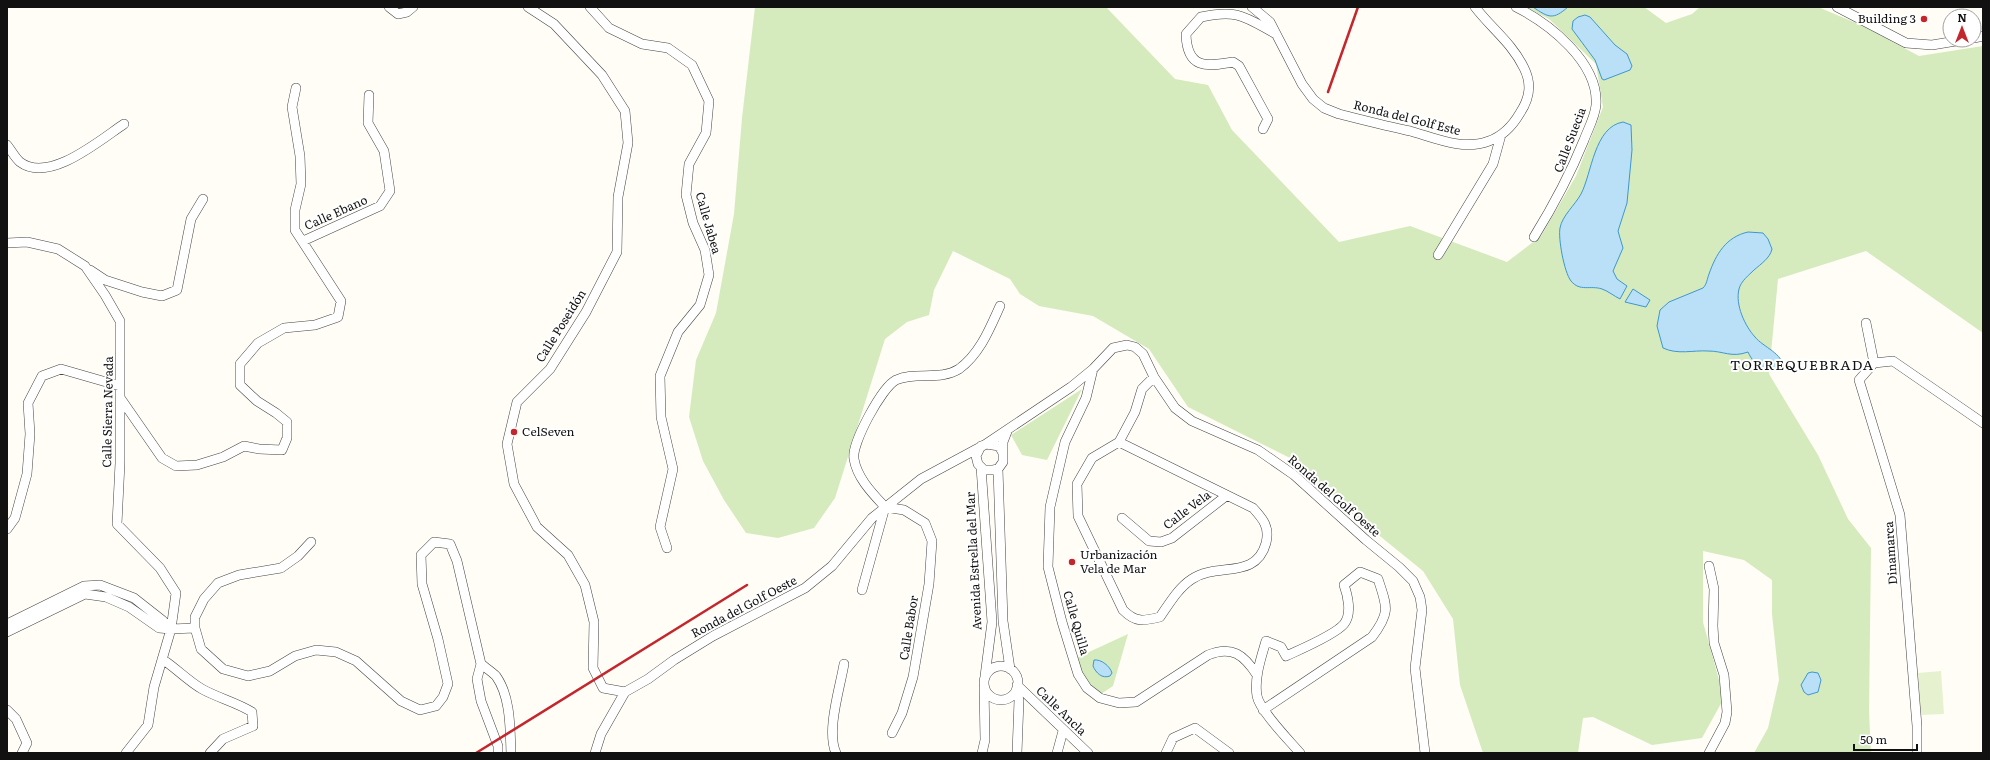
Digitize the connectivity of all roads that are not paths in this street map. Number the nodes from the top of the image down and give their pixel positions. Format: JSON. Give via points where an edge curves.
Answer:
{"nodes":[{"id":1,"x":389,"y":7,"type":"edge"},
{"id":2,"x":413,"y":7,"type":"edge"},
{"id":3,"x":528,"y":7,"type":"edge"},
{"id":4,"x":590,"y":7,"type":"edge"},
{"id":5,"x":1252,"y":7,"type":"edge"},
{"id":6,"x":1475,"y":7,"type":"edge"},
{"id":7,"x":1516,"y":7,"type":"edge"},
{"id":8,"x":1836,"y":7,"type":"edge"},
{"id":9,"x":1276,"y":34,"type":"junction"},
{"id":10,"x":1942,"y":43,"type":"edge"},
{"id":11,"x":296,"y":88,"type":"dead end"},
{"id":12,"x":369,"y":94,"type":"dead end"},
{"id":13,"x":124,"y":124,"type":"dead end"},
{"id":14,"x":1263,"y":129,"type":"dead end"},
{"id":15,"x":1501,"y":135,"type":"junction"},
{"id":16,"x":7,"y":145,"type":"edge"},
{"id":17,"x":204,"y":200,"type":"dead end"},
{"id":18,"x":1534,"y":237,"type":"dead end"},
{"id":19,"x":302,"y":241,"type":"junction"},
{"id":20,"x":7,"y":243,"type":"edge"},
{"id":21,"x":1438,"y":255,"type":"dead end"},
{"id":22,"x":85,"y":266,"type":"junction"},
{"id":23,"x":1000,"y":306,"type":"dead end"},
{"id":24,"x":1866,"y":323,"type":"dead end"},
{"id":25,"x":1874,"y":363,"type":"junction"},
{"id":26,"x":1093,"y":369,"type":"junction"},
{"id":27,"x":1154,"y":377,"type":"junction"},
{"id":28,"x":120,"y":386,"type":"junction"},
{"id":29,"x":120,"y":399,"type":"junction"},
{"id":30,"x":1983,"y":423,"type":"edge"},
{"id":31,"x":1008,"y":429,"type":"junction"},
{"id":32,"x":1119,"y":442,"type":"junction"},
{"id":33,"x":984,"y":445,"type":"junction"},
{"id":34,"x":1003,"y":453,"type":"junction"},
{"id":35,"x":959,"y":459,"type":"junction"},
{"id":36,"x":979,"y":464,"type":"junction"},
{"id":37,"x":998,"y":469,"type":"junction"},
{"id":38,"x":1226,"y":496,"type":"junction"},
{"id":39,"x":886,"y":508,"type":"junction"},
{"id":40,"x":1122,"y":518,"type":"dead end"},
{"id":41,"x":7,"y":529,"type":"edge"},
{"id":42,"x":312,"y":542,"type":"dead end"},
{"id":43,"x":667,"y":548,"type":"dead end"},
{"id":44,"x":1709,"y":566,"type":"dead end"},
{"id":45,"x":862,"y":590,"type":"dead end"},
{"id":46,"x":7,"y":624,"type":"edge"},
{"id":47,"x":194,"y":628,"type":"junction"},
{"id":48,"x":171,"y":630,"type":"junction"},
{"id":49,"x":7,"y":632,"type":"edge"},
{"id":50,"x":162,"y":659,"type":"junction"},
{"id":51,"x":481,"y":664,"type":"junction"},
{"id":52,"x":844,"y":664,"type":"dead end"},
{"id":53,"x":1010,"y":669,"type":"junction"},
{"id":54,"x":1257,"y":675,"type":"junction"},
{"id":55,"x":984,"y":679,"type":"junction"},
{"id":56,"x":1016,"y":688,"type":"junction"},
{"id":57,"x":625,"y":692,"type":"junction"},
{"id":58,"x":7,"y":710,"type":"edge"},
{"id":59,"x":1263,"y":710,"type":"junction"},
{"id":60,"x":1063,"y":731,"type":"junction"},
{"id":61,"x":892,"y":733,"type":"dead end"},
{"id":62,"x":22,"y":753,"type":"edge"},
{"id":63,"x":126,"y":753,"type":"edge"},
{"id":64,"x":210,"y":753,"type":"edge"},
{"id":65,"x":498,"y":753,"type":"edge"},
{"id":66,"x":511,"y":753,"type":"edge"},
{"id":67,"x":595,"y":753,"type":"edge"},
{"id":68,"x":836,"y":753,"type":"edge"},
{"id":69,"x":982,"y":753,"type":"edge"},
{"id":70,"x":1017,"y":753,"type":"edge"},
{"id":71,"x":1057,"y":753,"type":"edge"},
{"id":72,"x":1088,"y":753,"type":"edge"},
{"id":73,"x":1166,"y":753,"type":"edge"},
{"id":74,"x":1229,"y":753,"type":"edge"},
{"id":75,"x":1300,"y":753,"type":"edge"},
{"id":76,"x":1425,"y":753,"type":"edge"},
{"id":77,"x":1709,"y":753,"type":"edge"},
{"id":78,"x":1917,"y":753,"type":"edge"}],
"edges":[{"from":1,"to":2,"type":"street","via":[[398,14]]},
{"from":3,"to":57,"type":"street","name":"Calle Poseidón","via":[[554,24],[602,76],[625,111],[628,143],[618,197],[617,252],[586,312],[550,369],[517,402],[507,444],[514,484],[537,526],[568,555],[585,585],[594,622],[593,668],[603,688]]},
{"from":4,"to":43,"type":"street","name":"Calle Jabea","via":[[609,28],[642,44],[668,48],[692,65],[708,101],[706,133],[689,164],[686,195],[693,223],[705,250],[708,275],[700,305],[678,332],[660,376],[661,416],[673,470],[660,527]]},
{"from":5,"to":9,"type":"street","name":"Ronda del Golf Este","via":[[1270,22]]},
{"from":6,"to":15,"type":"street","name":"Ronda del Golf Este","via":[[1516,53],[1529,80],[1526,104]]},
{"from":7,"to":18,"type":"street","name":"Calle Suecia","via":[[1552,29],[1570,47],[1589,72],[1595,95],[1594,115],[1569,177]]},
{"from":8,"to":10,"type":"street","via":[[1906,43]]},
{"from":9,"to":14,"type":"street","via":[[1243,16],[1229,13],[1201,17],[1186,34],[1186,43],[1196,61],[1208,66],[1233,62],[1239,66],[1268,118]]},
{"from":9,"to":15,"type":"street","name":"Ronda del Golf Este","via":[[1302,84],[1313,99],[1324,108],[1456,144],[1477,144]]},
{"from":11,"to":19,"type":"street","via":[[292,107],[300,156],[301,184],[295,210],[295,230]]},
{"from":12,"to":19,"type":"street","name":"Calle Ebano","via":[[368,123],[384,151],[390,190],[380,206]]},
{"from":13,"to":16,"type":"street","via":[[75,157],[53,166],[34,168],[20,162]]},
{"from":15,"to":21,"type":"street","via":[[1493,164]]},
{"from":17,"to":22,"type":"street","via":[[191,219],[177,290],[162,296],[142,292],[105,280]]},
{"from":19,"to":29,"type":"street","via":[[341,301],[338,317],[315,325],[284,328],[258,343],[240,364],[240,385],[257,401],[287,422],[287,438],[282,450],[244,446],[223,457],[197,465],[176,466],[162,458]]},
{"from":20,"to":22,"type":"street","name":"Calle Sierra Nevada","via":[[26,242],[58,249]]},
{"from":22,"to":28,"type":"street","name":"Calle Sierra Nevada","via":[[120,321]]},
{"from":23,"to":39,"type":"street","via":[[986,336],[970,360],[957,370],[943,375],[912,376],[895,381],[879,399],[858,442],[854,459],[864,482]]},
{"from":24,"to":25,"type":"street"},
{"from":25,"to":30,"type":"street","via":[[1894,361]]},
{"from":25,"to":78,"type":"street","name":"Dinamarca","via":[[1859,380],[1900,515]]},
{"from":26,"to":27,"type":"street","name":"Ronda del Golf Oeste","via":[[1113,348],[1127,345],[1143,354]]},
{"from":26,"to":31,"type":"street","name":"Ronda del Golf Oeste","via":[[1071,387]]},
{"from":26,"to":54,"type":"street","name":"Calle Quilla","via":[[1086,398],[1065,442],[1050,507],[1048,567],[1078,674],[1088,688],[1100,698],[1119,703],[1136,702],[1208,655],[1220,650],[1237,653],[1248,661]]},
{"from":27,"to":32,"type":"street","via":[[1142,389],[1135,412]]},
{"from":27,"to":76,"type":"street","name":"Ronda del Golf Oeste","via":[[1165,396],[1192,421],[1258,450],[1294,475],[1414,581],[1422,610],[1415,668]]},
{"from":28,"to":29,"type":"street","name":"Calle Sierra Nevada"},
{"from":28,"to":41,"type":"street","via":[[61,369],[42,376],[28,402],[30,434],[26,474],[15,518]]},
{"from":29,"to":48,"type":"street","name":"Calle Sierra Nevada","via":[[117,524],[160,568],[176,593]]},
{"from":31,"to":33,"type":"street","name":"Ronda del Golf Oeste"},
{"from":31,"to":34,"type":"street","via":[[1004,436]]},
{"from":32,"to":38,"type":"street","name":"Calle Vela"},
{"from":32,"to":38,"type":"street","name":"Calle Vela","via":[[1092,458],[1077,484],[1078,516],[1123,610],[1131,618],[1143,621],[1160,617],[1177,593],[1191,580],[1210,571],[1246,567],[1258,561],[1269,534],[1263,520],[1253,508]]},
{"from":33,"to":34,"type":"street","via":[[999,446]]},
{"from":33,"to":35,"type":"street","name":"Ronda del Golf Oeste"},
{"from":33,"to":36,"type":"street","via":[[977,452]]},
{"from":34,"to":37,"type":"street","via":[[1003,462]]},
{"from":35,"to":36,"type":"street","via":[[966,458]]},
{"from":35,"to":39,"type":"street","name":"Ronda del Golf Oeste","via":[[921,479]]},
{"from":36,"to":37,"type":"street","via":[[989,471]]},
{"from":36,"to":55,"type":"street","name":"Avenida Estrella del Mar","via":[[992,622]]},
{"from":37,"to":53,"type":"street","via":[[1003,621]]},
{"from":38,"to":40,"type":"street","name":"Calle Vela","via":[[1172,538],[1161,542],[1149,541]]},
{"from":39,"to":45,"type":"street","via":[[864,576]]},
{"from":39,"to":57,"type":"street","name":"Ronda del Golf Oeste","via":[[872,518],[832,566],[805,588],[713,636]]},
{"from":39,"to":61,"type":"street","name":"Calle Babor","via":[[904,510],[925,523],[932,541],[928,592],[914,677]]},
{"from":42,"to":47,"type":"street","via":[[281,568],[239,575],[218,583],[204,599],[195,617]]},
{"from":44,"to":77,"type":"street","via":[[1714,589],[1714,643],[1724,675],[1727,706],[1725,722]]},
{"from":46,"to":48,"type":"street","via":[[84,586],[100,585],[134,598]]},
{"from":47,"to":48,"type":"street"},
{"from":47,"to":51,"type":"street","via":[[200,649],[223,669],[248,676],[270,671],[294,656],[316,650],[336,652],[356,661],[401,701],[420,710],[436,706],[448,684],[422,584],[421,555],[434,542],[450,544],[457,561]]},
{"from":48,"to":49,"type":"street","via":[[159,628],[129,607],[106,597],[85,594]]},
{"from":48,"to":50,"type":"street","name":"Calle Sierra Nevada"},
{"from":50,"to":63,"type":"street","name":"Calle Sierra Nevada","via":[[154,687],[148,725]]},
{"from":50,"to":64,"type":"street","via":[[201,688],[252,712],[253,726],[223,739]]},
{"from":51,"to":65,"type":"street","via":[[478,679],[481,700],[498,746]]},
{"from":51,"to":66,"type":"street","via":[[496,676],[504,695],[510,714]]},
{"from":52,"to":68,"type":"street","via":[[833,724],[833,746]]},
{"from":53,"to":55,"type":"street","via":[[996,667],[991,669]]},
{"from":53,"to":56,"type":"street","via":[[1016,676]]},
{"from":54,"to":59,"type":"street","via":[[1257,697]]},
{"from":54,"to":59,"type":"street","via":[[1266,641],[1281,647],[1286,656],[1316,642],[1344,624],[1349,612],[1344,585],[1360,572],[1378,579],[1386,603],[1384,622],[1372,637]]},
{"from":55,"to":56,"type":"street","via":[[987,693],[996,699],[1008,698]]},
{"from":55,"to":69,"type":"street","name":"Avenida Estrella del Mar","via":[[985,740]]},
{"from":56,"to":60,"type":"street","name":"Calle Ancla"},
{"from":56,"to":70,"type":"street","via":[[1019,700]]},
{"from":57,"to":67,"type":"street","via":[[601,734]]},
{"from":58,"to":62,"type":"street","via":[[16,719],[27,743]]},
{"from":59,"to":75,"type":"street"},
{"from":60,"to":71,"type":"street"},
{"from":60,"to":72,"type":"street","name":"Calle Ancla"},
{"from":73,"to":74,"type":"street","via":[[1173,738],[1195,728]]}]}
